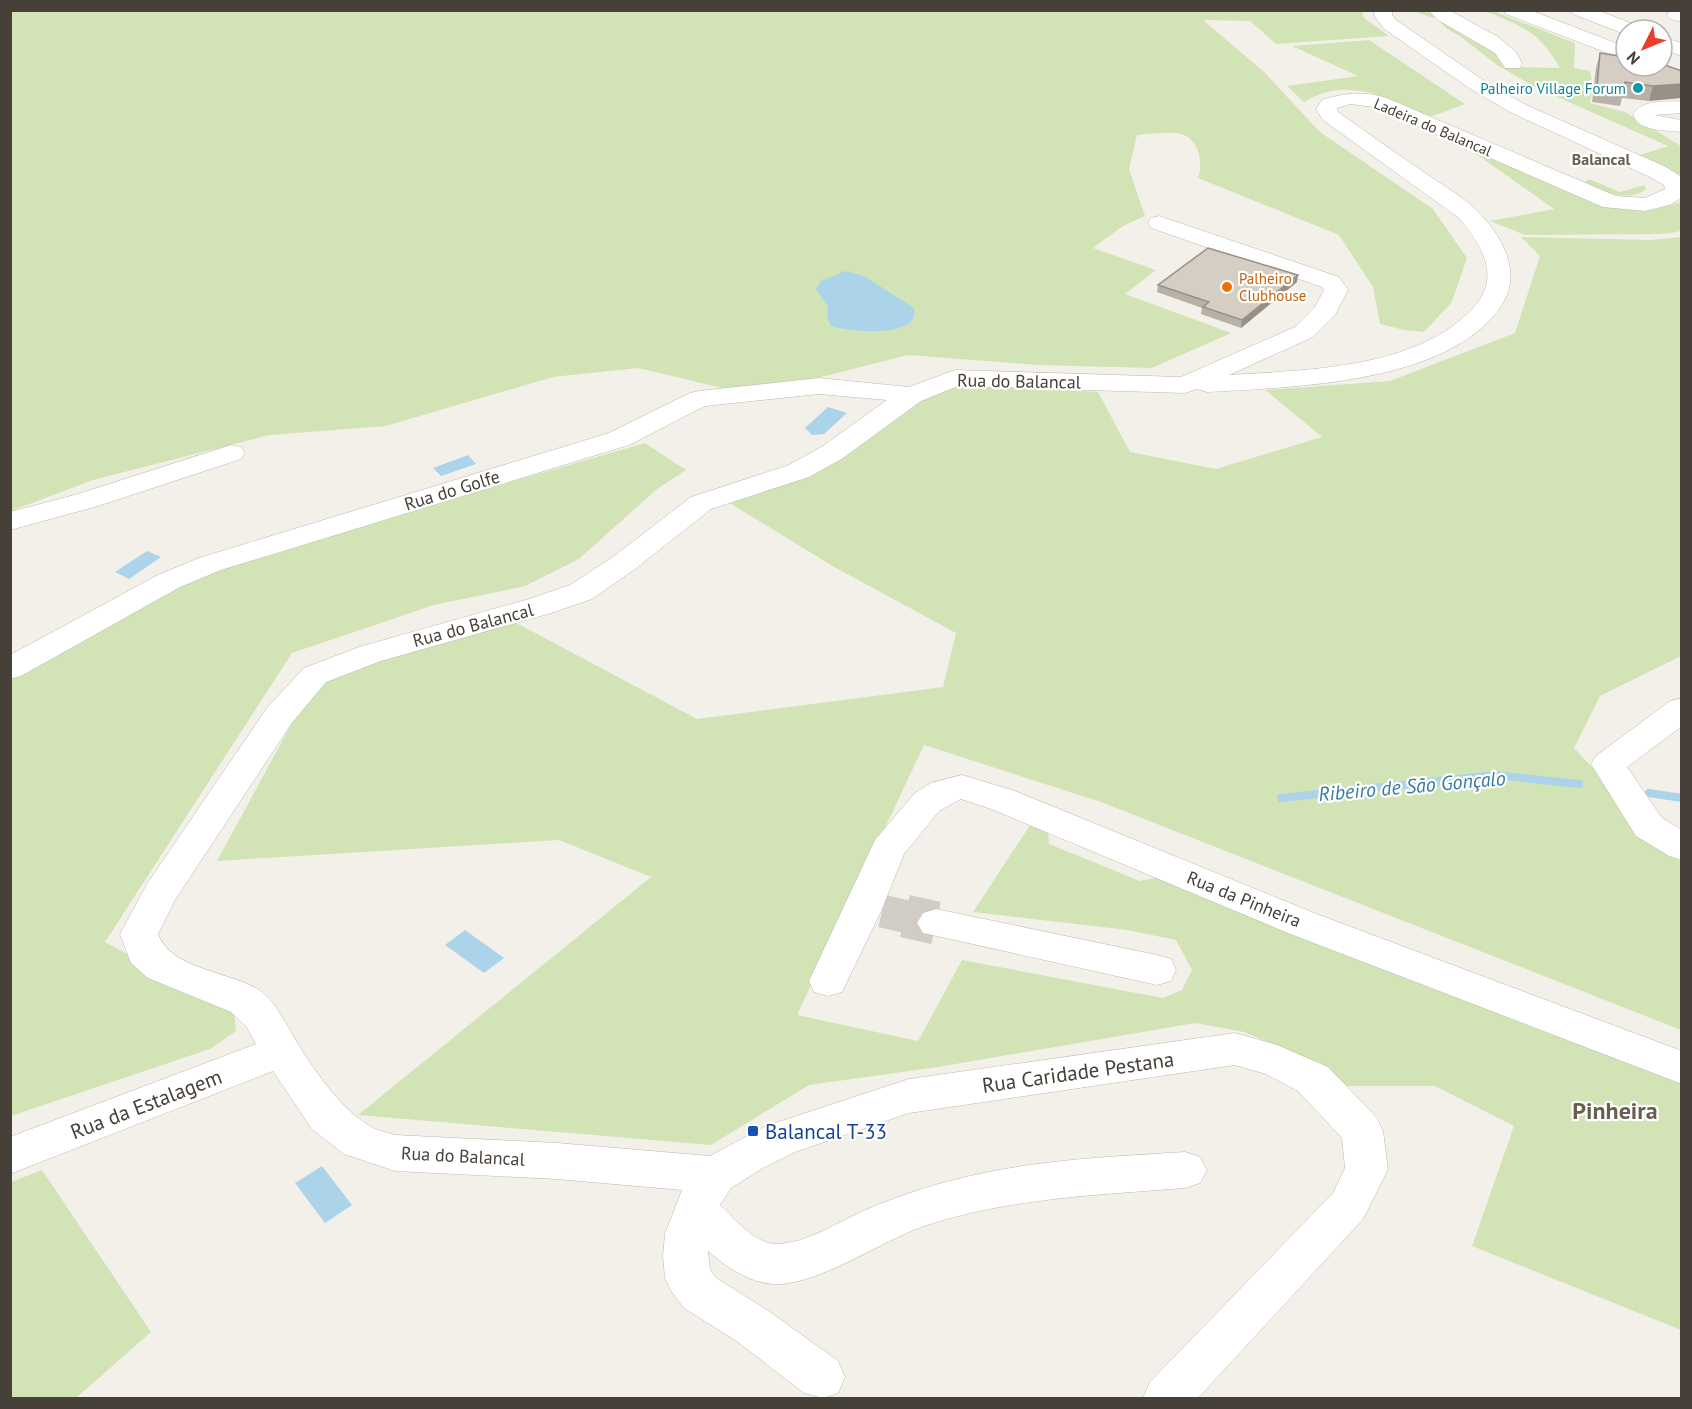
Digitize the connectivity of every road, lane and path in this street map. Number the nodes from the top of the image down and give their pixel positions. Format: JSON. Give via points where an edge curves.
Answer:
{"nodes":[{"id":1,"x":1384,"y":10,"type":"edge"},
{"id":2,"x":1437,"y":10,"type":"edge"},
{"id":3,"x":1512,"y":10,"type":"edge"},
{"id":4,"x":1580,"y":10,"type":"edge"},
{"id":5,"x":1614,"y":23,"type":"edge"},
{"id":6,"x":1614,"y":49,"type":"edge"},
{"id":7,"x":1512,"y":64,"type":"dead end"},
{"id":8,"x":1682,"y":106,"type":"edge"},
{"id":9,"x":1682,"y":126,"type":"edge"},
{"id":10,"x":1159,"y":223,"type":"dead end"},
{"id":11,"x":1185,"y":385,"type":"junction"},
{"id":12,"x":912,"y":395,"type":"junction"},
{"id":13,"x":231,"y":453,"type":"dead end"},
{"id":14,"x":10,"y":520,"type":"edge"},
{"id":15,"x":10,"y":669,"type":"edge"},
{"id":16,"x":1682,"y":709,"type":"edge"},
{"id":17,"x":1682,"y":847,"type":"edge"},
{"id":18,"x":936,"y":923,"type":"tunnel mouth"},
{"id":19,"x":1157,"y":970,"type":"dead end"},
{"id":20,"x":828,"y":981,"type":"dead end"},
{"id":21,"x":281,"y":1051,"type":"junction"},
{"id":22,"x":1682,"y":1068,"type":"edge"},
{"id":23,"x":10,"y":1156,"type":"edge"},
{"id":24,"x":1185,"y":1170,"type":"dead end"},
{"id":25,"x":706,"y":1193,"type":"junction"},
{"id":26,"x":821,"y":1377,"type":"dead end"},
{"id":27,"x":1167,"y":1398,"type":"edge"}],
"edges":[{"from":1,"to":11,"type":"street","name":"Ladeira do Balancal","via":[[1389,24],[1476,84],[1528,114],[1656,171],[1674,182],[1676,191],[1658,203],[1611,202],[1377,101],[1350,98],[1329,104],[1326,109],[1330,116],[1467,213],[1485,233],[1499,266],[1500,284],[1494,300],[1469,328],[1421,354],[1300,378]]},
{"from":2,"to":7,"type":"street","via":[[1507,51]]},
{"from":3,"to":6,"type":"street"},
{"from":4,"to":5,"type":"street"},
{"from":8,"to":9,"type":"street","via":[[1646,110],[1643,114],[1652,122]]},
{"from":10,"to":11,"type":"street","name":"Rua do Balancal","via":[[1331,282],[1336,290],[1326,310],[1304,332]]},
{"from":11,"to":12,"type":"street","name":"Rua do Balancal","via":[[955,378]]},
{"from":12,"to":15,"type":"street","name":"Rua do Golfe","via":[[819,386],[699,399],[619,439],[210,564],[169,581]]},
{"from":12,"to":21,"type":"street","name":"Rua do Balancal","via":[[833,452],[799,471],[701,503],[581,592],[370,654],[315,675],[279,716],[160,894],[139,934],[145,953],[162,966],[245,1001],[260,1015]]},
{"from":13,"to":14,"type":"street","via":[[88,500]]},
{"from":16,"to":17,"type":"street","via":[[1608,764],[1648,827]]},
{"from":18,"to":19,"type":"street"},
{"from":20,"to":22,"type":"street","name":"Rua da Pinheira","via":[[873,910],[888,849],[927,802],[962,787],[1003,800],[1301,923]]},
{"from":21,"to":23,"type":"street","name":"Rua da Estalagem"},
{"from":21,"to":25,"type":"street","name":"Rua do Balancal","via":[[327,1117],[359,1141],[395,1154],[558,1161]]},
{"from":24,"to":25,"type":"street","via":[[1007,1186],[957,1197],[901,1215],[795,1262],[774,1264],[742,1251]]},
{"from":25,"to":26,"type":"street","via":[[687,1234],[688,1278],[700,1293]]},
{"from":25,"to":27,"type":"street","name":"Rua Caridade Pestana","via":[[748,1155],[781,1139],[909,1096],[1235,1049],[1277,1061],[1313,1079],[1362,1131],[1367,1169],[1348,1206]]}]}
